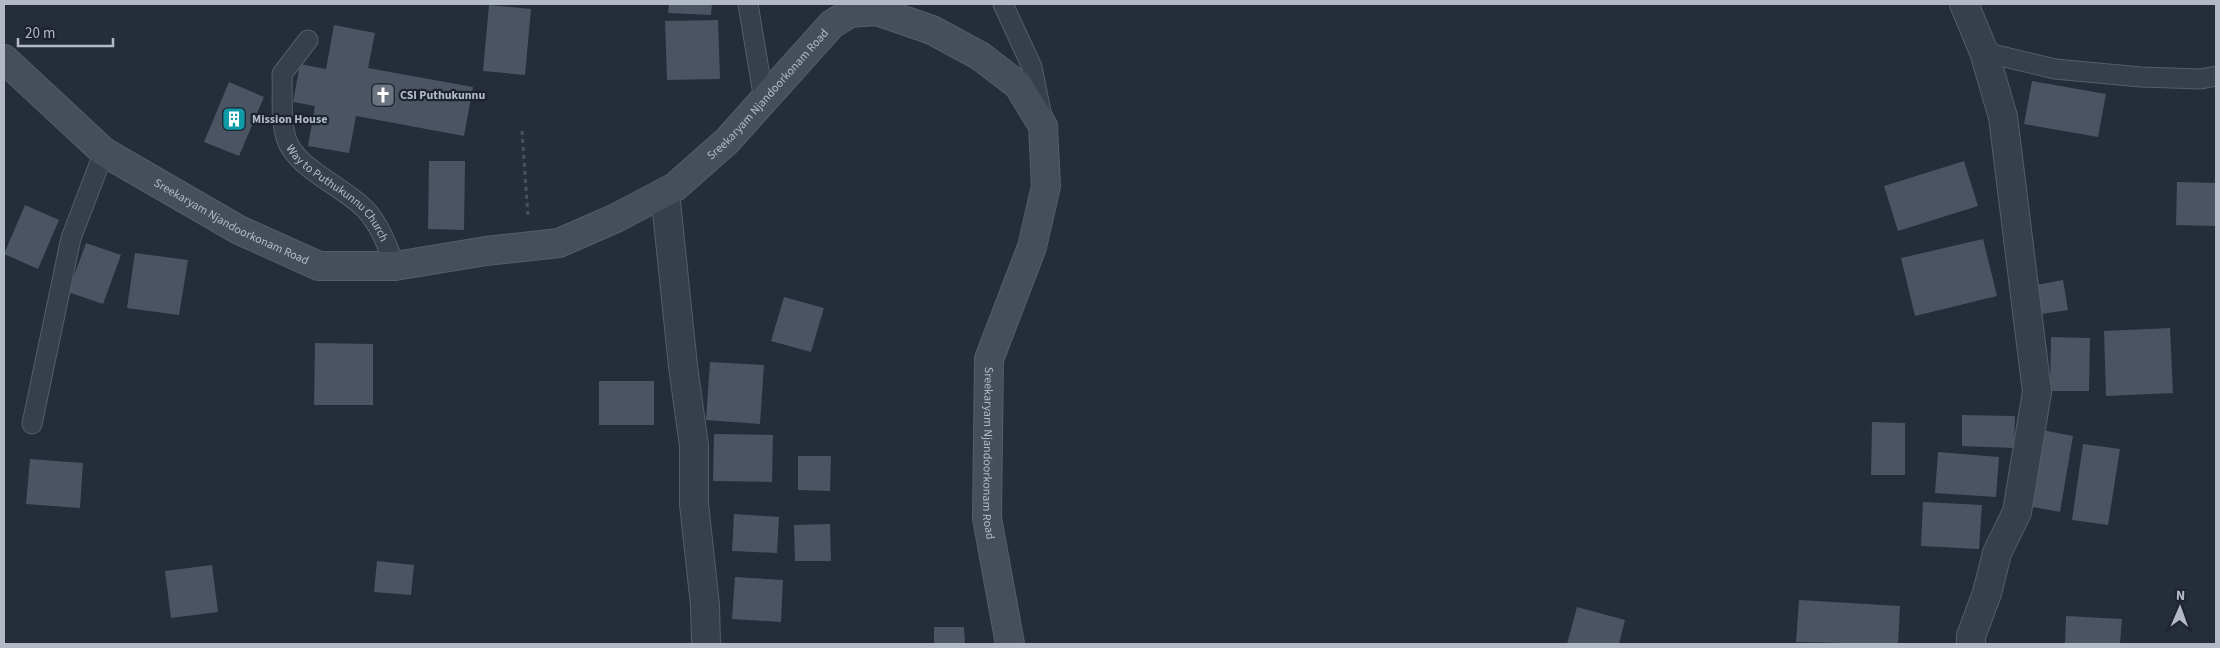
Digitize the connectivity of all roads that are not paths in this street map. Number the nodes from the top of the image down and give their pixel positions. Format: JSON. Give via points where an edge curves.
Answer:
{"nodes":[{"id":1,"x":748,"y":4,"type":"edge"},
{"id":2,"x":1002,"y":4,"type":"edge"},
{"id":3,"x":1964,"y":4,"type":"edge"},
{"id":4,"x":308,"y":40,"type":"dead end"},
{"id":5,"x":1984,"y":52,"type":"junction"},
{"id":6,"x":4,"y":59,"type":"edge"},
{"id":7,"x":2216,"y":76,"type":"edge"},
{"id":8,"x":764,"y":100,"type":"junction"},
{"id":9,"x":1043,"y":126,"type":"junction"},
{"id":10,"x":104,"y":152,"type":"junction"},
{"id":11,"x":665,"y":192,"type":"junction"},
{"id":12,"x":395,"y":266,"type":"junction"},
{"id":13,"x":32,"y":424,"type":"dead end"},
{"id":14,"x":706,"y":644,"type":"edge"},
{"id":15,"x":1010,"y":644,"type":"edge"},
{"id":16,"x":1971,"y":644,"type":"edge"}],
"edges":[{"from":1,"to":8,"type":"lane"},
{"from":2,"to":9,"type":"lane","via":[[1032,67]]},
{"from":3,"to":5,"type":"street"},
{"from":4,"to":12,"type":"lane","name":"Way to Puthukunnu Church","via":[[282,74],[281,110],[286,140],[301,162],[366,210],[380,229]]},
{"from":5,"to":7,"type":"lane","via":[[2055,70],[2141,77],[2201,79]]},
{"from":5,"to":16,"type":"street","via":[[2003,117],[2037,392],[2017,512],[1997,553]]},
{"from":6,"to":10,"type":"main road","name":"Sreekaryam Njandoorkonam Road"},
{"from":8,"to":9,"type":"main road","name":"Sreekaryam Njandoorkonam Road","via":[[832,24],[850,13],[877,11],[932,30],[980,56],[1018,85]]},
{"from":8,"to":11,"type":"main road","name":"Sreekaryam Njandoorkonam Road","via":[[727,141]]},
{"from":9,"to":15,"type":"main road","name":"Sreekaryam Njandoorkonam Road","via":[[1046,186],[1032,247],[989,359],[987,518]]},
{"from":10,"to":12,"type":"main road","name":"Sreekaryam Njandoorkonam Road","via":[[239,230],[319,266]]},
{"from":10,"to":13,"type":"lane","via":[[71,238]]},
{"from":11,"to":12,"type":"main road","name":"Sreekaryam Njandoorkonam Road","via":[[559,243]]},
{"from":11,"to":14,"type":"street","via":[[694,446],[694,504]]}]}
